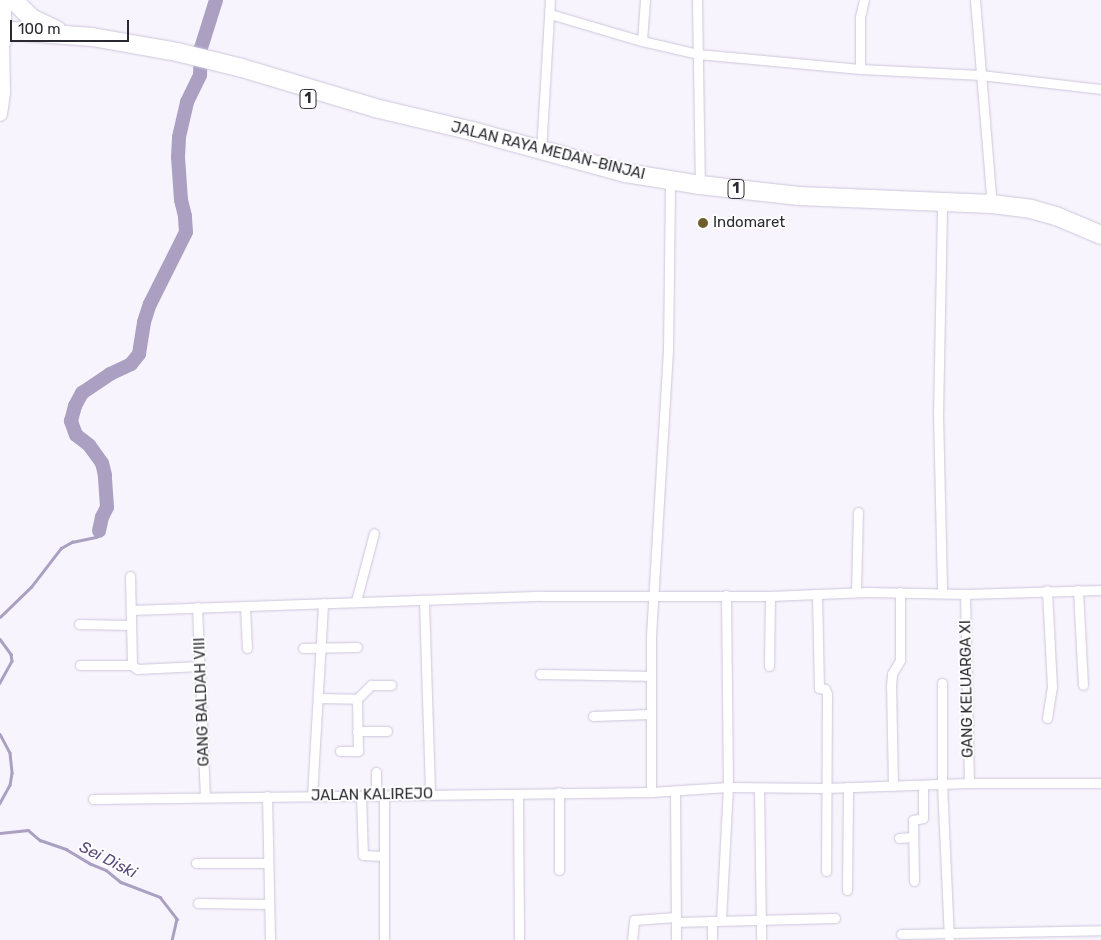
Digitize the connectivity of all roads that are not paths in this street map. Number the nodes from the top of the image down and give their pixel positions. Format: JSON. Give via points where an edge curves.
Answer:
{"nodes":[{"id":1,"x":2,"y":0,"type":"edge"},
{"id":2,"x":13,"y":0,"type":"edge"},
{"id":3,"x":550,"y":0,"type":"edge"},
{"id":4,"x":645,"y":0,"type":"edge"},
{"id":5,"x":697,"y":0,"type":"edge"},
{"id":6,"x":864,"y":0,"type":"edge"},
{"id":7,"x":975,"y":0,"type":"edge"},
{"id":8,"x":550,"y":14,"type":"junction"},
{"id":9,"x":1,"y":35,"type":"edge"},
{"id":10,"x":70,"y":35,"type":"junction"},
{"id":11,"x":642,"y":41,"type":"junction"},
{"id":12,"x":698,"y":54,"type":"junction"},
{"id":13,"x":176,"y":58,"type":"junction"},
{"id":14,"x":860,"y":70,"type":"junction"},
{"id":15,"x":242,"y":74,"type":"junction"},
{"id":16,"x":981,"y":75,"type":"junction"},
{"id":17,"x":1101,"y":89,"type":"edge"},
{"id":18,"x":0,"y":114,"type":"edge"},
{"id":19,"x":541,"y":151,"type":"junction"},
{"id":20,"x":670,"y":188,"type":"junction"},
{"id":21,"x":710,"y":188,"type":"junction"},
{"id":22,"x":992,"y":207,"type":"junction"},
{"id":23,"x":942,"y":208,"type":"junction"},
{"id":24,"x":1101,"y":235,"type":"edge"},
{"id":25,"x":1101,"y":242,"type":"edge"},
{"id":26,"x":858,"y":512,"type":"dead end"},
{"id":27,"x":374,"y":533,"type":"dead end"},
{"id":28,"x":130,"y":576,"type":"dead end"},
{"id":29,"x":1047,"y":590,"type":"junction"},
{"id":30,"x":1078,"y":590,"type":"junction"},
{"id":31,"x":1101,"y":590,"type":"edge"},
{"id":32,"x":856,"y":592,"type":"junction"},
{"id":33,"x":900,"y":592,"type":"junction"},
{"id":34,"x":816,"y":594,"type":"junction"},
{"id":35,"x":942,"y":594,"type":"junction"},
{"id":36,"x":966,"y":594,"type":"junction"},
{"id":37,"x":654,"y":595,"type":"junction"},
{"id":38,"x":726,"y":595,"type":"junction"},
{"id":39,"x":770,"y":596,"type":"junction"},
{"id":40,"x":356,"y":601,"type":"junction"},
{"id":41,"x":424,"y":601,"type":"junction"},
{"id":42,"x":323,"y":603,"type":"junction"},
{"id":43,"x":197,"y":607,"type":"junction"},
{"id":44,"x":246,"y":607,"type":"junction"},
{"id":45,"x":131,"y":610,"type":"junction"},
{"id":46,"x":79,"y":624,"type":"dead end"},
{"id":47,"x":131,"y":625,"type":"junction"},
{"id":48,"x":357,"y":647,"type":"dead end"},
{"id":49,"x":247,"y":648,"type":"dead end"},
{"id":50,"x":303,"y":648,"type":"dead end"},
{"id":51,"x":321,"y":648,"type":"junction"},
{"id":52,"x":80,"y":665,"type":"dead end"},
{"id":53,"x":132,"y":665,"type":"junction"},
{"id":54,"x":200,"y":666,"type":"junction"},
{"id":55,"x":769,"y":666,"type":"dead end"},
{"id":56,"x":540,"y":674,"type":"dead end"},
{"id":57,"x":650,"y":676,"type":"junction"},
{"id":58,"x":942,"y":683,"type":"dead end"},
{"id":59,"x":391,"y":685,"type":"dead end"},
{"id":60,"x":1083,"y":685,"type":"dead end"},
{"id":61,"x":318,"y":698,"type":"junction"},
{"id":62,"x":357,"y":699,"type":"junction"},
{"id":63,"x":651,"y":714,"type":"junction"},
{"id":64,"x":592,"y":716,"type":"dead end"},
{"id":65,"x":1047,"y":718,"type":"dead end"},
{"id":66,"x":357,"y":731,"type":"junction"},
{"id":67,"x":387,"y":731,"type":"dead end"},
{"id":68,"x":340,"y":751,"type":"dead end"},
{"id":69,"x":376,"y":772,"type":"dead end"},
{"id":70,"x":969,"y":783,"type":"junction"},
{"id":71,"x":1101,"y":783,"type":"edge"},
{"id":72,"x":923,"y":784,"type":"junction"},
{"id":73,"x":942,"y":784,"type":"junction"},
{"id":74,"x":892,"y":786,"type":"junction"},
{"id":75,"x":728,"y":787,"type":"junction"},
{"id":76,"x":848,"y":787,"type":"junction"},
{"id":77,"x":759,"y":788,"type":"junction"},
{"id":78,"x":826,"y":788,"type":"junction"},
{"id":79,"x":675,"y":791,"type":"junction"},
{"id":80,"x":559,"y":792,"type":"junction"},
{"id":81,"x":651,"y":792,"type":"junction"},
{"id":82,"x":518,"y":794,"type":"junction"},
{"id":83,"x":430,"y":795,"type":"junction"},
{"id":84,"x":206,"y":796,"type":"junction"},
{"id":85,"x":267,"y":796,"type":"junction"},
{"id":86,"x":312,"y":796,"type":"junction"},
{"id":87,"x":362,"y":796,"type":"junction"},
{"id":88,"x":380,"y":796,"type":"junction"},
{"id":89,"x":93,"y":799,"type":"dead end"},
{"id":90,"x":899,"y":838,"type":"dead end"},
{"id":91,"x":913,"y":838,"type":"junction"},
{"id":92,"x":384,"y":856,"type":"junction"},
{"id":93,"x":196,"y":863,"type":"dead end"},
{"id":94,"x":268,"y":864,"type":"junction"},
{"id":95,"x":559,"y":870,"type":"dead end"},
{"id":96,"x":826,"y":871,"type":"dead end"},
{"id":97,"x":914,"y":881,"type":"dead end"},
{"id":98,"x":847,"y":890,"type":"dead end"},
{"id":99,"x":198,"y":903,"type":"dead end"},
{"id":100,"x":269,"y":904,"type":"junction"},
{"id":101,"x":835,"y":918,"type":"dead end"},
{"id":102,"x":676,"y":919,"type":"junction"},
{"id":103,"x":761,"y":919,"type":"junction"},
{"id":104,"x":716,"y":921,"type":"junction"},
{"id":105,"x":901,"y":934,"type":"dead end"},
{"id":106,"x":1094,"y":934,"type":"edge"},
{"id":107,"x":949,"y":936,"type":"edge"},
{"id":108,"x":270,"y":940,"type":"edge"},
{"id":109,"x":384,"y":940,"type":"edge"},
{"id":110,"x":519,"y":940,"type":"edge"},
{"id":111,"x":632,"y":940,"type":"edge"},
{"id":112,"x":676,"y":940,"type":"edge"},
{"id":113,"x":712,"y":940,"type":"edge"},
{"id":114,"x":761,"y":940,"type":"edge"}],
"edges":[{"from":1,"to":9,"type":"highway"},
{"from":2,"to":10,"type":"highway","via":[[33,19]]},
{"from":3,"to":8,"type":"street"},
{"from":4,"to":11,"type":"street"},
{"from":5,"to":12,"type":"street"},
{"from":6,"to":14,"type":"street","via":[[860,17]]},
{"from":7,"to":16,"type":"street"},
{"from":8,"to":11,"type":"street"},
{"from":8,"to":19,"type":"street"},
{"from":9,"to":10,"type":"highway","name":"JALAN RAYA MEDAN-BINJAI","number":"1"},
{"from":9,"to":13,"type":"highway","name":"JALAN RAYA MEDAN-BINJAI","number":"1"},
{"from":9,"to":18,"type":"street","via":[[3,92]]},
{"from":10,"to":13,"type":"highway","name":"JALAN RAYA MEDAN-BINJAI","number":"1","via":[[124,41]]},
{"from":11,"to":12,"type":"street"},
{"from":12,"to":14,"type":"street"},
{"from":12,"to":21,"type":"street"},
{"from":13,"to":15,"type":"highway","name":"JALAN RAYA MEDAN-BINJAI","number":"1"},
{"from":14,"to":16,"type":"street"},
{"from":15,"to":19,"type":"highway","name":"JALAN RAYA MEDAN-BINJAI","number":"1"},
{"from":15,"to":20,"type":"highway","name":"JALAN RAYA MEDAN-BINJAI","number":"1","via":[[366,115],[470,138],[580,169]]},
{"from":16,"to":17,"type":"street"},
{"from":16,"to":22,"type":"street"},
{"from":19,"to":21,"type":"highway","name":"JALAN RAYA MEDAN-BINJAI","number":"1","via":[[626,173]]},
{"from":20,"to":21,"type":"highway","name":"JALAN RAYA MEDAN-BINJAI","number":"1"},
{"from":20,"to":37,"type":"street","via":[[668,350]]},
{"from":21,"to":22,"type":"highway","name":"JALAN RAYA MEDAN-BINJAI","number":"1"},
{"from":21,"to":23,"type":"highway","name":"JALAN RAYA MEDAN-BINJAI","number":"1","via":[[856,206]]},
{"from":22,"to":23,"type":"highway","name":"JALAN RAYA MEDAN-BINJAI","number":"1"},
{"from":22,"to":24,"type":"highway","name":"JALAN RAYA MEDAN-BINJAI","number":"1","via":[[1031,209]]},
{"from":22,"to":25,"type":"highway","name":"JALAN RAYA MEDAN-BINJAI","number":"1","via":[[1054,223]]},
{"from":23,"to":35,"type":"street","via":[[938,412]]},
{"from":26,"to":32,"type":"street"},
{"from":27,"to":40,"type":"street"},
{"from":28,"to":45,"type":"street"},
{"from":29,"to":30,"type":"street"},
{"from":29,"to":36,"type":"street"},
{"from":29,"to":65,"type":"street","via":[[1052,687]]},
{"from":30,"to":31,"type":"street"},
{"from":30,"to":60,"type":"street"},
{"from":32,"to":33,"type":"street"},
{"from":32,"to":34,"type":"street"},
{"from":33,"to":35,"type":"street"},
{"from":33,"to":74,"type":"street","via":[[900,660],[892,674],[891,686]]},
{"from":34,"to":39,"type":"street"},
{"from":34,"to":78,"type":"street","via":[[819,688],[825,689],[827,694]]},
{"from":35,"to":36,"type":"street"},
{"from":36,"to":70,"type":"street","name":"GANG KELUARGA XI"},
{"from":37,"to":38,"type":"street"},
{"from":37,"to":41,"type":"street"},
{"from":37,"to":57,"type":"street"},
{"from":38,"to":39,"type":"street"},
{"from":38,"to":75,"type":"street"},
{"from":39,"to":55,"type":"street"},
{"from":40,"to":41,"type":"street"},
{"from":40,"to":42,"type":"street"},
{"from":41,"to":83,"type":"street"},
{"from":42,"to":44,"type":"street"},
{"from":42,"to":51,"type":"street"},
{"from":43,"to":44,"type":"street"},
{"from":43,"to":45,"type":"street"},
{"from":43,"to":54,"type":"street","name":"GANG BALDAH VIII"},
{"from":44,"to":49,"type":"street"},
{"from":45,"to":47,"type":"street"},
{"from":46,"to":47,"type":"street"},
{"from":47,"to":53,"type":"street"},
{"from":48,"to":51,"type":"street"},
{"from":50,"to":51,"type":"street"},
{"from":51,"to":61,"type":"street"},
{"from":52,"to":53,"type":"street"},
{"from":53,"to":54,"type":"street","via":[[137,669]]},
{"from":54,"to":84,"type":"street","name":"GANG BALDAH VIII"},
{"from":56,"to":57,"type":"street"},
{"from":57,"to":63,"type":"street"},
{"from":58,"to":73,"type":"street"},
{"from":59,"to":62,"type":"street","via":[[371,685]]},
{"from":61,"to":62,"type":"street"},
{"from":61,"to":86,"type":"street"},
{"from":62,"to":66,"type":"street"},
{"from":63,"to":64,"type":"street"},
{"from":63,"to":81,"type":"street"},
{"from":66,"to":67,"type":"street"},
{"from":66,"to":68,"type":"street","via":[[358,751]]},
{"from":69,"to":88,"type":"street"},
{"from":70,"to":71,"type":"street","name":"JALAN KALIREJO"},
{"from":70,"to":73,"type":"street","name":"JALAN KALIREJO"},
{"from":72,"to":73,"type":"street","name":"JALAN KALIREJO"},
{"from":72,"to":74,"type":"street","name":"JALAN KALIREJO"},
{"from":72,"to":91,"type":"street","via":[[924,818],[913,819]]},
{"from":73,"to":107,"type":"street"},
{"from":74,"to":76,"type":"street","name":"JALAN KALIREJO"},
{"from":75,"to":77,"type":"street","name":"JALAN KALIREJO"},
{"from":75,"to":79,"type":"street","name":"JALAN KALIREJO"},
{"from":75,"to":104,"type":"street"},
{"from":76,"to":78,"type":"street","name":"JALAN KALIREJO"},
{"from":76,"to":98,"type":"street"},
{"from":77,"to":78,"type":"street","name":"JALAN KALIREJO"},
{"from":77,"to":103,"type":"street"},
{"from":78,"to":96,"type":"street"},
{"from":79,"to":81,"type":"street","name":"JALAN KALIREJO"},
{"from":79,"to":102,"type":"street"},
{"from":80,"to":81,"type":"street","name":"JALAN KALIREJO"},
{"from":80,"to":82,"type":"street","name":"JALAN KALIREJO"},
{"from":80,"to":95,"type":"street"},
{"from":82,"to":83,"type":"street","name":"JALAN KALIREJO"},
{"from":82,"to":110,"type":"street"},
{"from":83,"to":88,"type":"street","name":"JALAN KALIREJO"},
{"from":84,"to":85,"type":"street","name":"JALAN KALIREJO"},
{"from":84,"to":89,"type":"street","name":"JALAN KALIREJO"},
{"from":85,"to":86,"type":"street","name":"JALAN KALIREJO"},
{"from":85,"to":94,"type":"street"},
{"from":86,"to":87,"type":"street","name":"JALAN KALIREJO"},
{"from":87,"to":88,"type":"street","name":"JALAN KALIREJO"},
{"from":87,"to":92,"type":"street","via":[[363,855]]},
{"from":88,"to":92,"type":"street"},
{"from":90,"to":91,"type":"street"},
{"from":91,"to":97,"type":"street"},
{"from":92,"to":109,"type":"street"},
{"from":93,"to":94,"type":"street"},
{"from":94,"to":100,"type":"street"},
{"from":99,"to":100,"type":"street"},
{"from":100,"to":108,"type":"street"},
{"from":101,"to":103,"type":"street"},
{"from":102,"to":104,"type":"street"},
{"from":102,"to":111,"type":"street","via":[[634,920]]},
{"from":102,"to":112,"type":"street"},
{"from":103,"to":104,"type":"street"},
{"from":103,"to":114,"type":"street"},
{"from":104,"to":113,"type":"street"},
{"from":105,"to":107,"type":"street"},
{"from":106,"to":107,"type":"street"}]}
